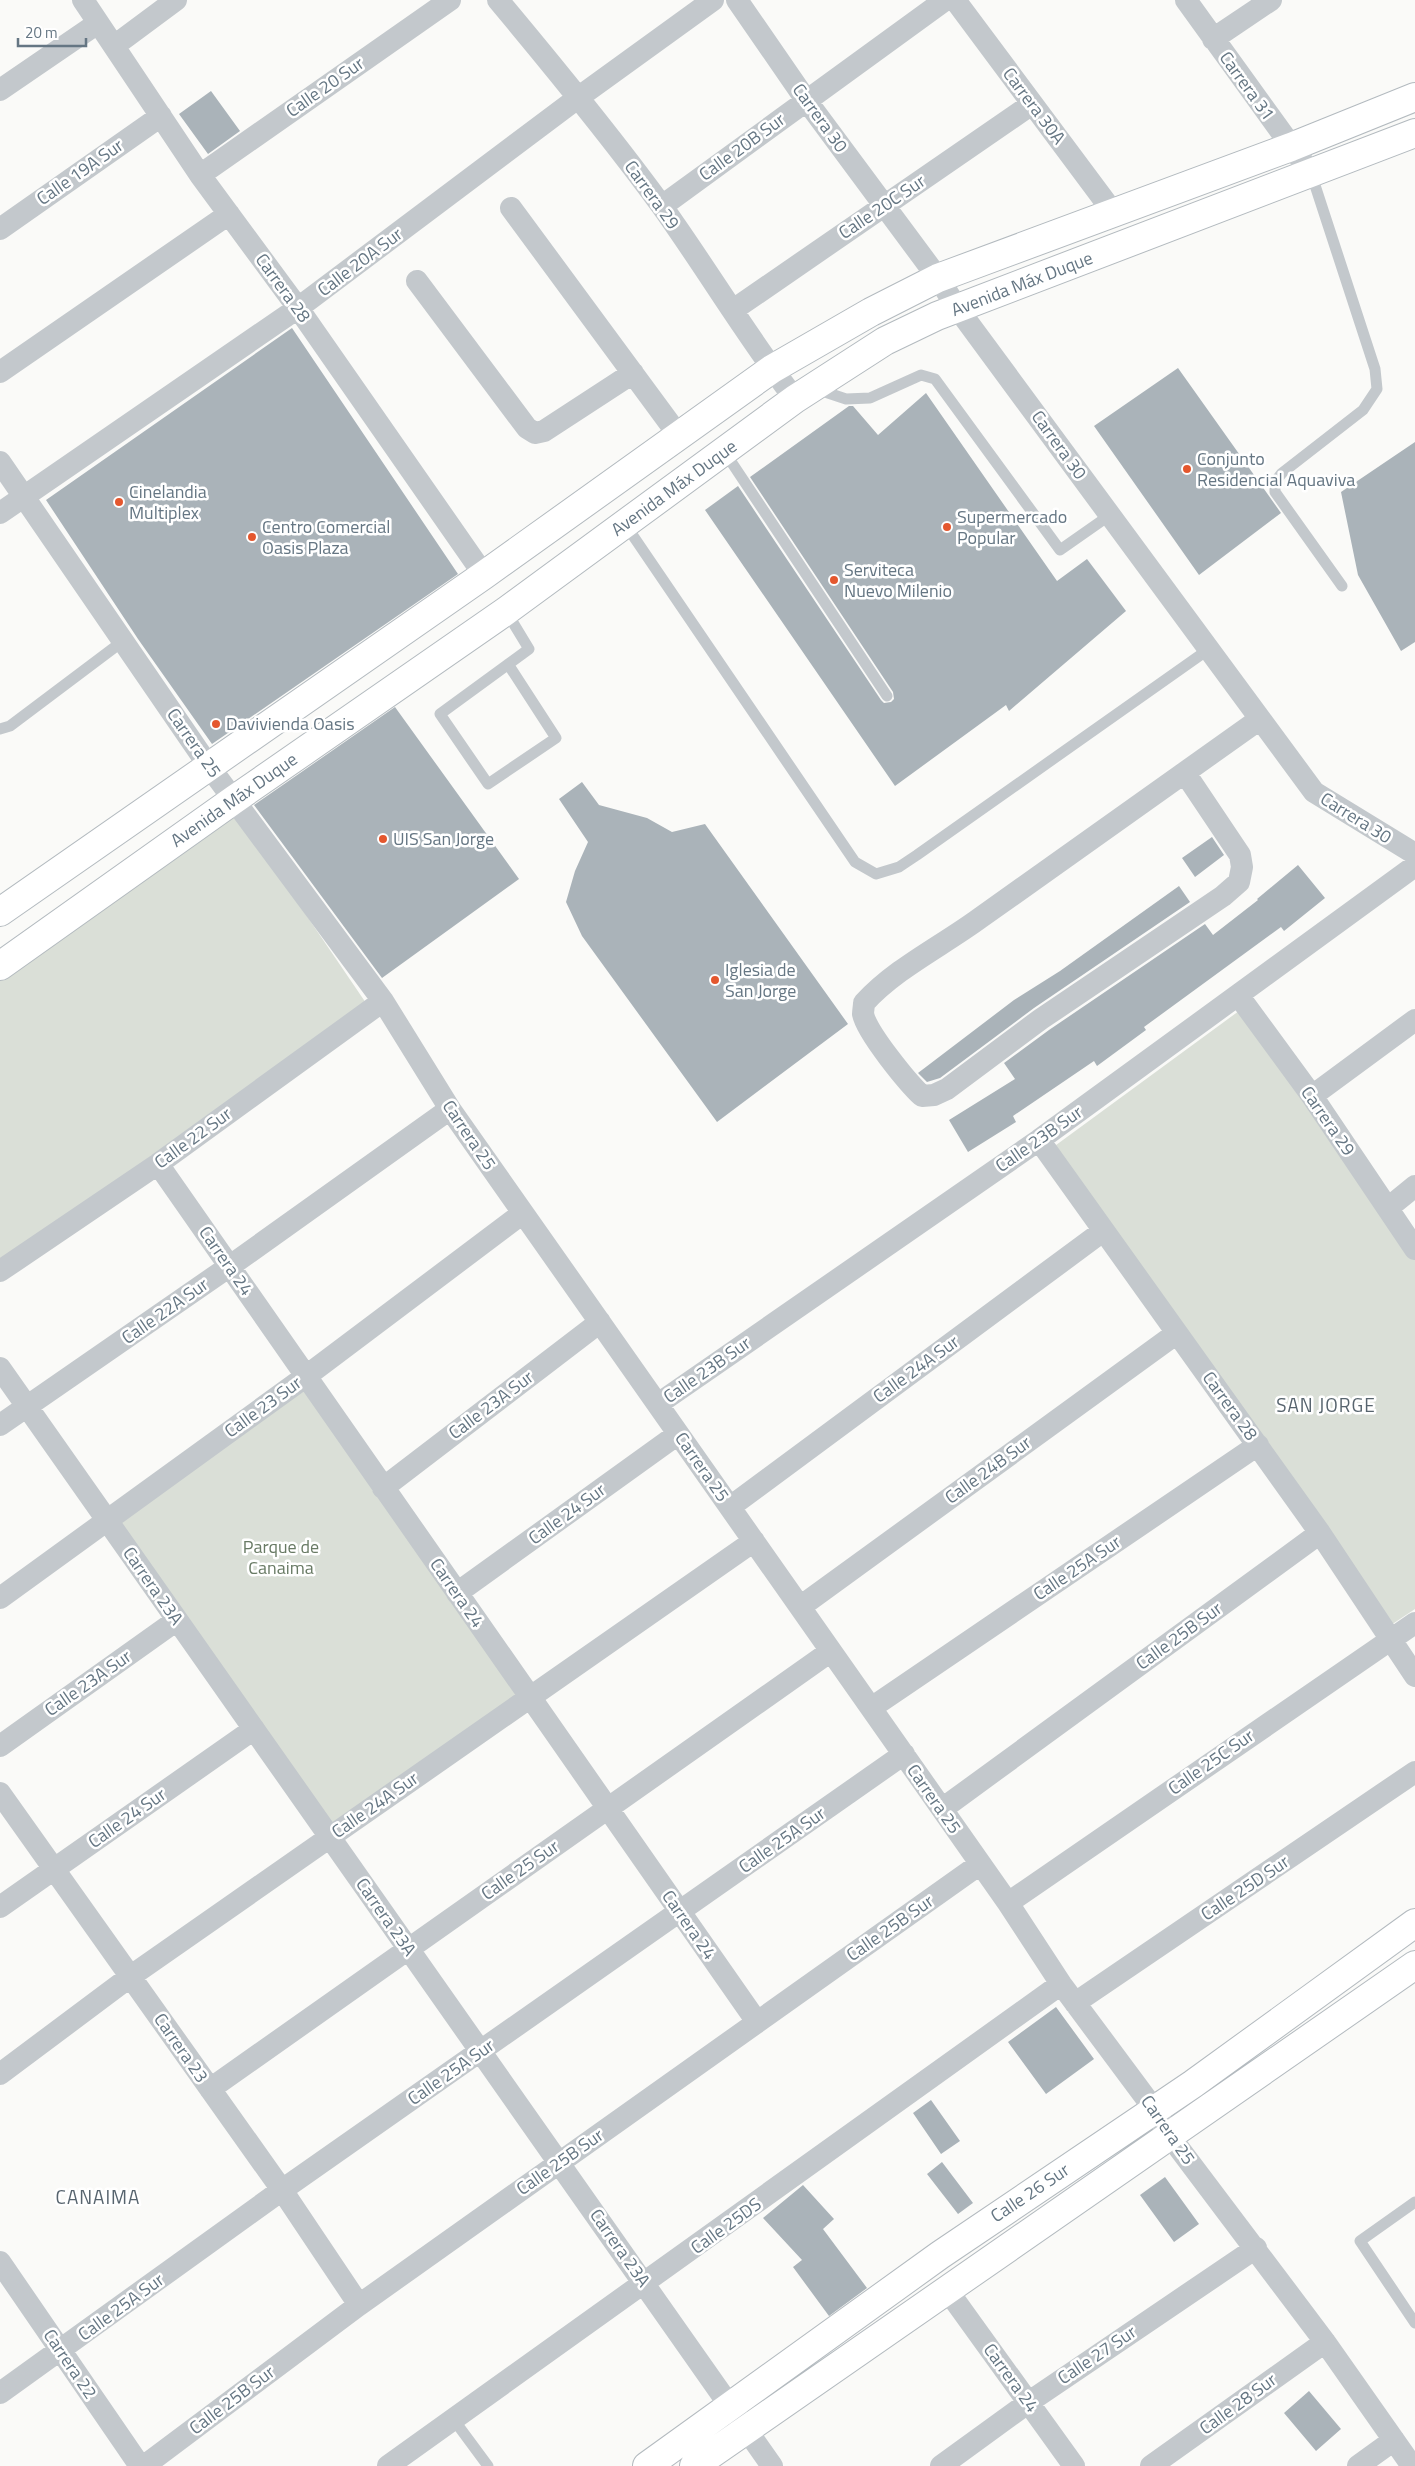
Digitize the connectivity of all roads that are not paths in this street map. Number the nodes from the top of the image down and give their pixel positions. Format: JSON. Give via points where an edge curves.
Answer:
{"nodes":[{"id":1,"x":83,"y":0,"type":"edge"},
{"id":2,"x":176,"y":0,"type":"edge"},
{"id":3,"x":450,"y":0,"type":"edge"},
{"id":4,"x":498,"y":0,"type":"edge"},
{"id":5,"x":713,"y":0,"type":"edge"},
{"id":6,"x":737,"y":0,"type":"edge"},
{"id":7,"x":945,"y":0,"type":"edge"},
{"id":8,"x":955,"y":0,"type":"edge"},
{"id":9,"x":1186,"y":0,"type":"edge"},
{"id":10,"x":1271,"y":0,"type":"edge"},
{"id":11,"x":98,"y":23,"type":"junction"},
{"id":12,"x":1213,"y":39,"type":"junction"},
{"id":13,"x":114,"y":46,"type":"junction"},
{"id":14,"x":0,"y":90,"type":"edge"},
{"id":15,"x":579,"y":97,"type":"junction"},
{"id":16,"x":1415,"y":98,"type":"edge"},
{"id":17,"x":806,"y":100,"type":"junction"},
{"id":18,"x":1032,"y":104,"type":"junction"},
{"id":19,"x":160,"y":116,"type":"junction"},
{"id":20,"x":1415,"y":133,"type":"edge"},
{"id":21,"x":1291,"y":147,"type":"junction"},
{"id":22,"x":1310,"y":172,"type":"junction"},
{"id":23,"x":200,"y":175,"type":"junction"},
{"id":24,"x":662,"y":206,"type":"junction"},
{"id":25,"x":884,"y":206,"type":"junction"},
{"id":26,"x":511,"y":208,"type":"dead end"},
{"id":27,"x":1113,"y":212,"type":"junction"},
{"id":28,"x":229,"y":214,"type":"junction"},
{"id":29,"x":0,"y":229,"type":"edge"},
{"id":30,"x":938,"y":278,"type":"junction"},
{"id":31,"x":417,"y":281,"type":"dead end"},
{"id":32,"x":298,"y":308,"type":"junction"},
{"id":33,"x":958,"y":309,"type":"junction"},
{"id":34,"x":733,"y":310,"type":"junction"},
{"id":35,"x":772,"y":369,"type":"junction"},
{"id":36,"x":0,"y":372,"type":"edge"},
{"id":37,"x":633,"y":373,"type":"junction"},
{"id":38,"x":804,"y":394,"type":"junction"},
{"id":39,"x":679,"y":436,"type":"junction"},
{"id":40,"x":724,"y":451,"type":"junction"},
{"id":41,"x":0,"y":462,"type":"edge"},
{"id":42,"x":24,"y":497,"type":"junction"},
{"id":43,"x":0,"y":513,"type":"edge"},
{"id":44,"x":1110,"y":515,"type":"junction"},
{"id":45,"x":625,"y":524,"type":"junction"},
{"id":46,"x":484,"y":575,"type":"junction"},
{"id":47,"x":1342,"y":586,"type":"dead end"},
{"id":48,"x":506,"y":611,"type":"junction"},
{"id":49,"x":123,"y":641,"type":"junction"},
{"id":50,"x":1209,"y":649,"type":"junction"},
{"id":51,"x":508,"y":664,"type":"junction"},
{"id":52,"x":887,"y":696,"type":"dead end"},
{"id":53,"x":1260,"y":719,"type":"junction"},
{"id":54,"x":0,"y":729,"type":"edge"},
{"id":55,"x":208,"y":765,"type":"junction"},
{"id":56,"x":1185,"y":772,"type":"junction"},
{"id":57,"x":235,"y":798,"type":"junction"},
{"id":58,"x":1415,"y":854,"type":"edge"},
{"id":59,"x":1415,"y":866,"type":"edge"},
{"id":60,"x":0,"y":912,"type":"edge"},
{"id":61,"x":0,"y":966,"type":"edge"},
{"id":62,"x":1238,"y":995,"type":"junction"},
{"id":63,"x":383,"y":1001,"type":"junction"},
{"id":64,"x":1415,"y":1020,"type":"edge"},
{"id":65,"x":1312,"y":1096,"type":"junction"},
{"id":66,"x":450,"y":1109,"type":"junction"},
{"id":67,"x":1039,"y":1140,"type":"junction"},
{"id":68,"x":158,"y":1164,"type":"junction"},
{"id":69,"x":1415,"y":1186,"type":"edge"},
{"id":70,"x":1388,"y":1208,"type":"junction"},
{"id":71,"x":523,"y":1213,"type":"junction"},
{"id":72,"x":1103,"y":1232,"type":"junction"},
{"id":73,"x":1415,"y":1249,"type":"edge"},
{"id":74,"x":230,"y":1266,"type":"junction"},
{"id":75,"x":0,"y":1271,"type":"edge"},
{"id":76,"x":600,"y":1322,"type":"junction"},
{"id":77,"x":1177,"y":1333,"type":"junction"},
{"id":78,"x":0,"y":1368,"type":"edge"},
{"id":79,"x":305,"y":1377,"type":"junction"},
{"id":80,"x":658,"y":1404,"type":"junction"},
{"id":81,"x":28,"y":1406,"type":"junction"},
{"id":82,"x":0,"y":1425,"type":"edge"},
{"id":83,"x":678,"y":1434,"type":"junction"},
{"id":84,"x":1258,"y":1445,"type":"junction"},
{"id":85,"x":382,"y":1488,"type":"junction"},
{"id":86,"x":730,"y":1507,"type":"junction"},
{"id":87,"x":107,"y":1522,"type":"junction"},
{"id":88,"x":1320,"y":1533,"type":"junction"},
{"id":89,"x":754,"y":1541,"type":"junction"},
{"id":90,"x":456,"y":1594,"type":"junction"},
{"id":91,"x":0,"y":1598,"type":"edge"},
{"id":92,"x":800,"y":1607,"type":"junction"},
{"id":93,"x":177,"y":1620,"type":"junction"},
{"id":94,"x":1415,"y":1622,"type":"edge"},
{"id":95,"x":1390,"y":1639,"type":"junction"},
{"id":96,"x":831,"y":1651,"type":"junction"},
{"id":97,"x":1415,"y":1676,"type":"edge"},
{"id":98,"x":530,"y":1698,"type":"junction"},
{"id":99,"x":871,"y":1708,"type":"junction"},
{"id":100,"x":254,"y":1729,"type":"junction"},
{"id":101,"x":0,"y":1746,"type":"edge"},
{"id":102,"x":904,"y":1754,"type":"junction"},
{"id":103,"x":1415,"y":1772,"type":"edge"},
{"id":104,"x":0,"y":1793,"type":"edge"},
{"id":105,"x":607,"y":1809,"type":"junction"},
{"id":106,"x":942,"y":1809,"type":"junction"},
{"id":107,"x":330,"y":1837,"type":"junction"},
{"id":108,"x":980,"y":1864,"type":"junction"},
{"id":109,"x":54,"y":1868,"type":"junction"},
{"id":110,"x":1008,"y":1903,"type":"junction"},
{"id":111,"x":0,"y":1907,"type":"edge"},
{"id":112,"x":680,"y":1912,"type":"junction"},
{"id":113,"x":1415,"y":1922,"type":"edge"},
{"id":114,"x":409,"y":1948,"type":"junction"},
{"id":115,"x":1415,"y":1965,"type":"edge"},
{"id":116,"x":131,"y":1976,"type":"junction"},
{"id":117,"x":1061,"y":1984,"type":"junction"},
{"id":118,"x":1075,"y":2003,"type":"junction"},
{"id":119,"x":757,"y":2022,"type":"junction"},
{"id":120,"x":481,"y":2051,"type":"junction"},
{"id":121,"x":0,"y":2074,"type":"edge"},
{"id":122,"x":210,"y":2089,"type":"junction"},
{"id":123,"x":1154,"y":2109,"type":"junction"},
{"id":124,"x":1169,"y":2135,"type":"junction"},
{"id":125,"x":560,"y":2162,"type":"junction"},
{"id":126,"x":282,"y":2190,"type":"junction"},
{"id":127,"x":1415,"y":2202,"type":"edge"},
{"id":128,"x":1256,"y":2248,"type":"junction"},
{"id":129,"x":0,"y":2262,"type":"edge"},
{"id":130,"x":645,"y":2284,"type":"junction"},
{"id":131,"x":948,"y":2291,"type":"junction"},
{"id":132,"x":359,"y":2305,"type":"junction"},
{"id":133,"x":1415,"y":2323,"type":"edge"},
{"id":134,"x":1325,"y":2342,"type":"junction"},
{"id":135,"x":62,"y":2350,"type":"junction"},
{"id":136,"x":0,"y":2393,"type":"edge"},
{"id":137,"x":1028,"y":2402,"type":"junction"},
{"id":138,"x":730,"y":2405,"type":"junction"},
{"id":139,"x":454,"y":2420,"type":"junction"},
{"id":140,"x":746,"y":2428,"type":"junction"},
{"id":141,"x":1394,"y":2440,"type":"junction"},
{"id":142,"x":140,"y":2466,"type":"edge"},
{"id":143,"x":144,"y":2466,"type":"edge"},
{"id":144,"x":388,"y":2466,"type":"edge"},
{"id":145,"x":488,"y":2466,"type":"edge"},
{"id":146,"x":647,"y":2466,"type":"edge"},
{"id":147,"x":694,"y":2466,"type":"edge"},
{"id":148,"x":772,"y":2466,"type":"edge"},
{"id":149,"x":941,"y":2466,"type":"edge"},
{"id":150,"x":1074,"y":2466,"type":"edge"},
{"id":151,"x":1152,"y":2466,"type":"edge"},
{"id":152,"x":1358,"y":2466,"type":"edge"},
{"id":153,"x":1412,"y":2466,"type":"edge"}],
"edges":[{"from":1,"to":11,"type":"street","name":"Carrera 28"},
{"from":2,"to":13,"type":"street"},
{"from":3,"to":23,"type":"street","name":"Calle 20 Sur"},
{"from":4,"to":15,"type":"street","name":"Carrera 29"},
{"from":5,"to":15,"type":"street","name":"Calle 20A Sur"},
{"from":6,"to":17,"type":"street","name":"Carrera 30"},
{"from":7,"to":17,"type":"street","name":"Calle 20B Sur"},
{"from":8,"to":18,"type":"street","name":"Carrera 30A"},
{"from":9,"to":12,"type":"street","name":"Carrera 31"},
{"from":10,"to":12,"type":"street"},
{"from":11,"to":13,"type":"street","name":"Carrera 28"},
{"from":11,"to":14,"type":"street"},
{"from":12,"to":21,"type":"street","name":"Carrera 31"},
{"from":13,"to":19,"type":"street","name":"Carrera 28"},
{"from":15,"to":24,"type":"street","name":"Carrera 29"},
{"from":15,"to":32,"type":"street","name":"Calle 20A Sur"},
{"from":16,"to":21,"type":"main road","name":"Avenida Máx Duque"},
{"from":17,"to":24,"type":"street","name":"Calle 20B Sur"},
{"from":17,"to":25,"type":"street","name":"Carrera 30"},
{"from":18,"to":25,"type":"street","name":"Calle 20C Sur"},
{"from":18,"to":27,"type":"street","name":"Carrera 30A"},
{"from":19,"to":23,"type":"street","name":"Carrera 28"},
{"from":19,"to":29,"type":"street","name":"Calle 19A Sur"},
{"from":20,"to":22,"type":"main road","name":"Avenida Máx Duque"},
{"from":21,"to":22,"type":"street","name":"Carrera 31"},
{"from":21,"to":27,"type":"main road","name":"Avenida Máx Duque"},
{"from":22,"to":33,"type":"main road","name":"Avenida Máx Duque"},
{"from":22,"to":47,"type":"lane","via":[[1375,369],[1377,389],[1363,410],[1282,473],[1275,482],[1275,492]]},
{"from":23,"to":28,"type":"street","name":"Carrera 28"},
{"from":24,"to":34,"type":"street","name":"Carrera 29"},
{"from":25,"to":30,"type":"street","name":"Carrera 30"},
{"from":25,"to":34,"type":"street","name":"Calle 20C Sur"},
{"from":26,"to":37,"type":"street"},
{"from":27,"to":30,"type":"main road","name":"Avenida Máx Duque"},
{"from":28,"to":32,"type":"street","name":"Carrera 28"},
{"from":28,"to":36,"type":"street"},
{"from":30,"to":33,"type":"street","name":"Carrera 30"},
{"from":30,"to":35,"type":"main road","name":"Avenida Máx Duque"},
{"from":31,"to":37,"type":"street","via":[[527,428],[535,433],[544,431]]},
{"from":32,"to":42,"type":"street","name":"Calle 20A Sur"},
{"from":32,"to":46,"type":"street","name":"Carrera 28"},
{"from":33,"to":38,"type":"main road","name":"Avenida Máx Duque","via":[[885,341]]},
{"from":33,"to":44,"type":"street","name":"Carrera 30"},
{"from":34,"to":35,"type":"street","name":"Carrera 29"},
{"from":35,"to":38,"type":"street","name":"Carrera 29"},
{"from":35,"to":39,"type":"main road","name":"Avenida Máx Duque"},
{"from":37,"to":39,"type":"street"},
{"from":38,"to":40,"type":"main road","name":"Avenida Máx Duque"},
{"from":38,"to":44,"type":"lane","via":[[870,398],[921,375],[929,376],[935,379],[1060,550]]},
{"from":39,"to":46,"type":"main road","name":"Avenida Máx Duque"},
{"from":40,"to":45,"type":"main road","name":"Avenida Máx Duque"},
{"from":40,"to":52,"type":"lane"},
{"from":41,"to":42,"type":"street","name":"Carrera 25"},
{"from":42,"to":43,"type":"street","name":"Calle 20A Sur"},
{"from":42,"to":49,"type":"street","name":"Carrera 25"},
{"from":44,"to":50,"type":"street","name":"Carrera 30"},
{"from":45,"to":48,"type":"main road","name":"Avenida Máx Duque"},
{"from":45,"to":50,"type":"lane","via":[[855,862],[876,874],[899,867],[917,855]]},
{"from":46,"to":55,"type":"main road","name":"Avenida Máx Duque"},
{"from":48,"to":51,"type":"lane","via":[[529,649]]},
{"from":48,"to":57,"type":"main road","name":"Avenida Máx Duque"},
{"from":49,"to":54,"type":"lane","via":[[10,726]]},
{"from":49,"to":55,"type":"street","name":"Carrera 25"},
{"from":50,"to":53,"type":"street","name":"Carrera 30"},
{"from":51,"to":51,"type":"lane","via":[[440,714],[488,784],[556,738]]},
{"from":53,"to":56,"type":"street"},
{"from":53,"to":58,"type":"street","name":"Carrera 30","via":[[1314,792]]},
{"from":55,"to":57,"type":"street","name":"Carrera 25"},
{"from":55,"to":60,"type":"main road","name":"Avenida Máx Duque"},
{"from":56,"to":56,"type":"street","via":[[956,936],[894,976],[864,1002],[863,1014],[869,1028],[922,1096],[947,1089],[1041,1019],[1239,882],[1240,855]]},
{"from":57,"to":61,"type":"main road","name":"Avenida Máx Duque"},
{"from":57,"to":63,"type":"street","name":"Carrera 25"},
{"from":59,"to":62,"type":"street","name":"Calle 23B Sur"},
{"from":62,"to":65,"type":"street","name":"Carrera 29"},
{"from":62,"to":67,"type":"street","name":"Calle 23B Sur"},
{"from":63,"to":66,"type":"street","name":"Carrera 25"},
{"from":63,"to":68,"type":"street","name":"Calle 22 Sur"},
{"from":64,"to":65,"type":"street"},
{"from":65,"to":70,"type":"street","name":"Carrera 29"},
{"from":66,"to":71,"type":"street","name":"Carrera 25"},
{"from":66,"to":74,"type":"street","name":"Calle 22A Sur"},
{"from":67,"to":72,"type":"street","name":"Carrera 28"},
{"from":67,"to":80,"type":"street","name":"Calle 23B Sur"},
{"from":68,"to":74,"type":"street","name":"Carrera 24"},
{"from":68,"to":75,"type":"street","name":"Calle 22 Sur"},
{"from":69,"to":70,"type":"street"},
{"from":70,"to":73,"type":"street","name":"Carrera 29"},
{"from":71,"to":76,"type":"street","name":"Carrera 25"},
{"from":71,"to":79,"type":"street","name":"Calle 23 Sur"},
{"from":72,"to":77,"type":"street","name":"Carrera 28"},
{"from":72,"to":86,"type":"street","name":"Calle 24A Sur"},
{"from":74,"to":79,"type":"street","name":"Carrera 24"},
{"from":74,"to":81,"type":"street","name":"Calle 22A Sur"},
{"from":76,"to":80,"type":"street","name":"Carrera 25"},
{"from":76,"to":85,"type":"street","name":"Calle 23A Sur"},
{"from":77,"to":84,"type":"street","name":"Carrera 28"},
{"from":77,"to":92,"type":"street","name":"Calle 24B Sur"},
{"from":78,"to":81,"type":"street","name":"Carrera 23A"},
{"from":79,"to":85,"type":"street","name":"Carrera 24"},
{"from":79,"to":87,"type":"street","name":"Calle 23 Sur"},
{"from":80,"to":83,"type":"street","name":"Carrera 25"},
{"from":81,"to":82,"type":"street","name":"Calle 22A Sur"},
{"from":81,"to":87,"type":"street","name":"Carrera 23A"},
{"from":83,"to":86,"type":"street","name":"Carrera 25"},
{"from":83,"to":90,"type":"street","name":"Calle 24 Sur"},
{"from":84,"to":88,"type":"street","name":"Carrera 28"},
{"from":84,"to":99,"type":"street","name":"Calle 25A Sur"},
{"from":85,"to":90,"type":"street","name":"Carrera 24"},
{"from":86,"to":89,"type":"street","name":"Carrera 25"},
{"from":87,"to":91,"type":"street","name":"Calle 23 Sur"},
{"from":87,"to":93,"type":"street","name":"Carrera 23A"},
{"from":88,"to":95,"type":"street","name":"Carrera 28"},
{"from":88,"to":106,"type":"street","name":"Calle 25B Sur"},
{"from":89,"to":92,"type":"street","name":"Carrera 25"},
{"from":89,"to":98,"type":"street","name":"Calle 24A Sur"},
{"from":90,"to":98,"type":"street","name":"Carrera 24"},
{"from":92,"to":96,"type":"street","name":"Carrera 25"},
{"from":93,"to":100,"type":"street","name":"Carrera 23A"},
{"from":93,"to":101,"type":"street","name":"Calle 23A Sur"},
{"from":94,"to":95,"type":"street","name":"Calle 25C Sur"},
{"from":95,"to":97,"type":"street","name":"Carrera 28"},
{"from":95,"to":110,"type":"street","name":"Calle 25C Sur"},
{"from":96,"to":99,"type":"street","name":"Carrera 25"},
{"from":96,"to":105,"type":"street","name":"Calle 25 Sur"},
{"from":98,"to":105,"type":"street","name":"Carrera 24"},
{"from":98,"to":107,"type":"street","name":"Calle 24A Sur"},
{"from":99,"to":102,"type":"street","name":"Carrera 25"},
{"from":100,"to":107,"type":"street","name":"Carrera 23A"},
{"from":100,"to":109,"type":"street","name":"Calle 24 Sur"},
{"from":102,"to":106,"type":"street","name":"Carrera 25"},
{"from":102,"to":112,"type":"street","name":"Calle 25A Sur"},
{"from":103,"to":118,"type":"street","name":"Calle 25D Sur"},
{"from":104,"to":109,"type":"street","name":"Carrera 23"},
{"from":105,"to":112,"type":"street","name":"Carrera 24"},
{"from":105,"to":114,"type":"street","name":"Calle 25 Sur"},
{"from":106,"to":108,"type":"street","name":"Carrera 25"},
{"from":107,"to":114,"type":"street","name":"Carrera 23A"},
{"from":107,"to":116,"type":"street","name":"Calle 24A Sur"},
{"from":108,"to":110,"type":"street","name":"Carrera 25"},
{"from":108,"to":119,"type":"street","name":"Calle 25B Sur"},
{"from":109,"to":111,"type":"street","name":"Calle 24 Sur"},
{"from":109,"to":116,"type":"street","name":"Carrera 23"},
{"from":110,"to":117,"type":"street","name":"Carrera 25"},
{"from":112,"to":119,"type":"street","name":"Carrera 24"},
{"from":112,"to":120,"type":"street","name":"Calle 25A Sur"},
{"from":113,"to":123,"type":"main road","name":"Calle 26 Sur"},
{"from":114,"to":120,"type":"street","name":"Carrera 23A"},
{"from":114,"to":122,"type":"street","name":"Calle 25 Sur"},
{"from":115,"to":124,"type":"main road","name":"Calle 26 Sur"},
{"from":116,"to":121,"type":"street","name":"Calle 24A Sur"},
{"from":116,"to":122,"type":"street","name":"Carrera 23"},
{"from":117,"to":118,"type":"street","name":"Carrera 25"},
{"from":117,"to":130,"type":"street","name":"Calle 25DS"},
{"from":118,"to":123,"type":"street","name":"Carrera 25"},
{"from":119,"to":125,"type":"street","name":"Calle 25B Sur"},
{"from":120,"to":125,"type":"street","name":"Carrera 23A"},
{"from":120,"to":126,"type":"street","name":"Calle 25A Sur"},
{"from":122,"to":126,"type":"street","name":"Carrera 23"},
{"from":123,"to":124,"type":"street","name":"Carrera 25"},
{"from":123,"to":138,"type":"main road","name":"Calle 26 Sur","via":[[940,2255]]},
{"from":124,"to":128,"type":"street","name":"Carrera 25"},
{"from":124,"to":131,"type":"main road","name":"Calle 26 Sur"},
{"from":125,"to":130,"type":"street","name":"Carrera 23A"},
{"from":125,"to":132,"type":"street","name":"Calle 25B Sur"},
{"from":126,"to":132,"type":"street","name":"Carrera 23"},
{"from":126,"to":135,"type":"street","name":"Calle 25A Sur"},
{"from":127,"to":133,"type":"lane","via":[[1360,2241]]},
{"from":128,"to":134,"type":"street","name":"Carrera 25"},
{"from":128,"to":137,"type":"street","name":"Calle 27 Sur"},
{"from":129,"to":135,"type":"street","name":"Carrera 22"},
{"from":130,"to":138,"type":"street","name":"Carrera 23A"},
{"from":130,"to":139,"type":"street","name":"Calle 25DS"},
{"from":131,"to":137,"type":"street","name":"Carrera 24"},
{"from":131,"to":140,"type":"main road","name":"Calle 26 Sur"},
{"from":132,"to":143,"type":"street","name":"Calle 25B Sur"},
{"from":134,"to":141,"type":"street","name":"Carrera 25"},
{"from":134,"to":151,"type":"street","name":"Calle 28 Sur"},
{"from":135,"to":136,"type":"street","name":"Calle 25A Sur"},
{"from":135,"to":142,"type":"street","name":"Carrera 22"},
{"from":137,"to":149,"type":"street","name":"Calle 27 Sur"},
{"from":137,"to":150,"type":"street","name":"Carrera 24"},
{"from":138,"to":140,"type":"street","name":"Carrera 23A"},
{"from":138,"to":146,"type":"main road","name":"Calle 26 Sur"},
{"from":139,"to":144,"type":"street","name":"Calle 25DS"},
{"from":139,"to":145,"type":"lane"},
{"from":140,"to":147,"type":"main road","name":"Calle 26 Sur"},
{"from":140,"to":148,"type":"street","name":"Carrera 23A"},
{"from":141,"to":152,"type":"street"},
{"from":141,"to":153,"type":"street","name":"Carrera 25"}]}
